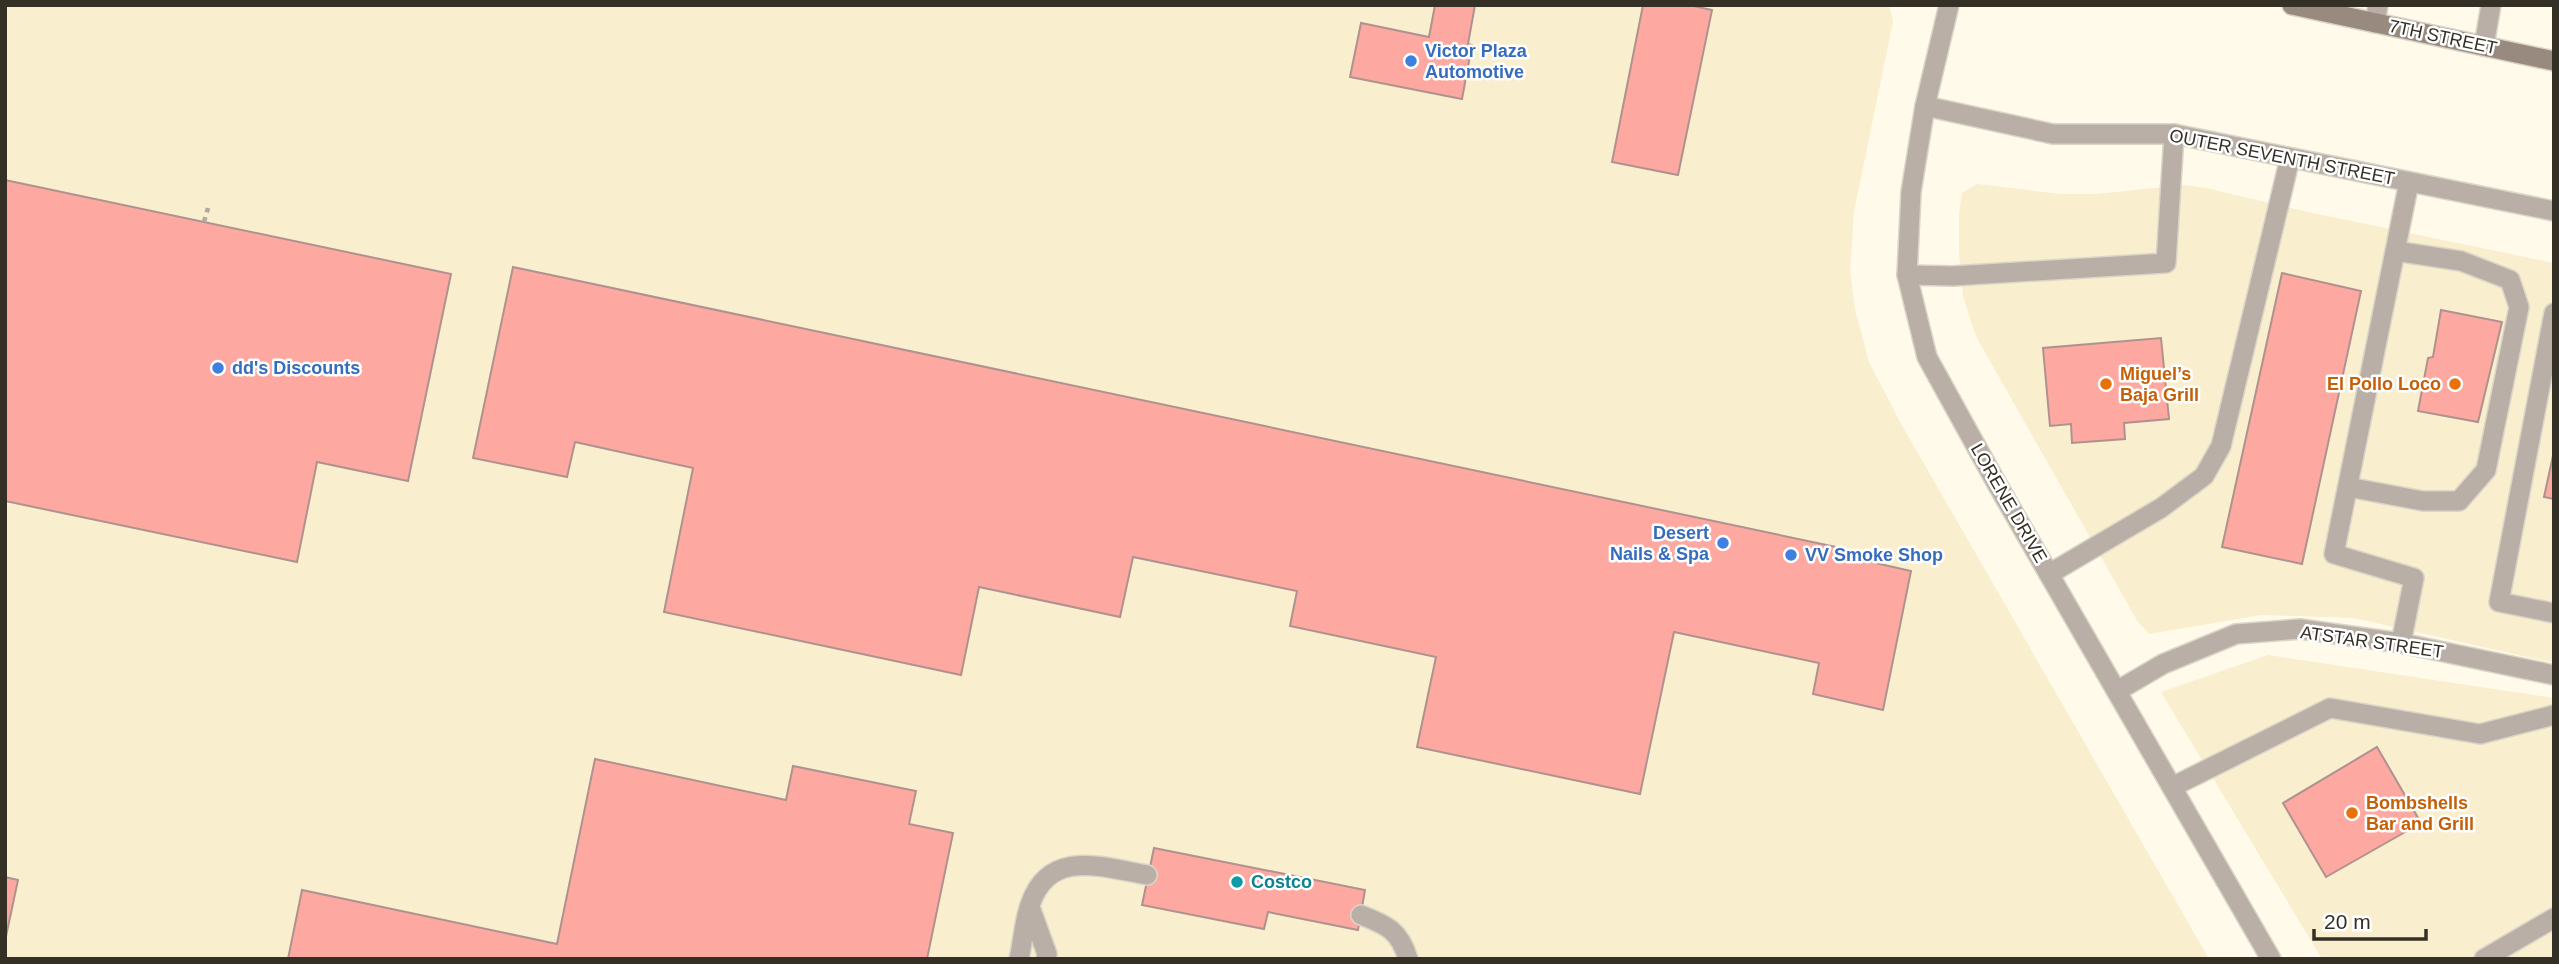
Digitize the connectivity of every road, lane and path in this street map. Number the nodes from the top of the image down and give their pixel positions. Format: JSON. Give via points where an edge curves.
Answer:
{"nodes":[{"id":1,"x":1949,"y":5,"type":"edge"},
{"id":2,"x":2292,"y":5,"type":"edge"},
{"id":3,"x":2491,"y":5,"type":"edge"},
{"id":4,"x":2376,"y":14,"type":"edge"},
{"id":5,"x":2484,"y":46,"type":"junction"},
{"id":6,"x":2554,"y":61,"type":"edge"},
{"id":7,"x":1926,"y":106,"type":"junction"},
{"id":8,"x":2174,"y":134,"type":"junction"},
{"id":9,"x":2290,"y":158,"type":"junction"},
{"id":10,"x":2409,"y":182,"type":"junction"},
{"id":11,"x":208,"y":208,"type":"dead end"},
{"id":12,"x":2554,"y":211,"type":"edge"},
{"id":13,"x":204,"y":222,"type":"dead end"},
{"id":14,"x":2395,"y":251,"type":"junction"},
{"id":15,"x":1908,"y":275,"type":"junction"},
{"id":16,"x":2554,"y":313,"type":"edge"},
{"id":17,"x":2348,"y":487,"type":"junction"},
{"id":18,"x":2049,"y":574,"type":"junction"},
{"id":19,"x":2554,"y":612,"type":"edge"},
{"id":20,"x":2401,"y":643,"type":"junction"},
{"id":21,"x":2554,"y":675,"type":"edge"},
{"id":22,"x":2117,"y":691,"type":"junction"},
{"id":23,"x":2554,"y":715,"type":"edge"},
{"id":24,"x":2172,"y":787,"type":"junction"},
{"id":25,"x":1147,"y":875,"type":"dead end"},
{"id":26,"x":1030,"y":905,"type":"junction"},
{"id":27,"x":1361,"y":915,"type":"dead end"},
{"id":28,"x":2554,"y":918,"type":"edge"},
{"id":29,"x":1019,"y":959,"type":"edge"},
{"id":30,"x":1046,"y":959,"type":"edge"},
{"id":31,"x":1408,"y":959,"type":"edge"},
{"id":32,"x":2271,"y":959,"type":"edge"},
{"id":33,"x":2484,"y":959,"type":"edge"}],
"edges":[{"from":1,"to":7,"type":"street","name":"LORENE DRIVE"},
{"from":2,"to":4,"type":"main road","name":"7TH STREET"},
{"from":3,"to":5,"type":"street"},
{"from":4,"to":5,"type":"main road","name":"7TH STREET"},
{"from":5,"to":6,"type":"main road","name":"7TH STREET"},
{"from":7,"to":8,"type":"street","name":"OUTER SEVENTH STREET","via":[[2053,134]]},
{"from":7,"to":15,"type":"street","name":"LORENE DRIVE","via":[[1911,192]]},
{"from":8,"to":9,"type":"street","name":"OUTER SEVENTH STREET"},
{"from":8,"to":15,"type":"street","via":[[2166,263]]},
{"from":9,"to":10,"type":"street","name":"OUTER SEVENTH STREET"},
{"from":9,"to":18,"type":"street","via":[[2221,446],[2204,476],[2161,508]]},
{"from":10,"to":12,"type":"street","name":"OUTER SEVENTH STREET"},
{"from":10,"to":14,"type":"street"},
{"from":11,"to":13,"type":"path"},
{"from":14,"to":17,"type":"street"},
{"from":14,"to":17,"type":"street","via":[[2461,261],[2510,280],[2519,307],[2486,470],[2459,501],[2423,501]]},
{"from":15,"to":18,"type":"street","name":"LORENE DRIVE","via":[[1927,357]]},
{"from":16,"to":19,"type":"street","via":[[2499,602]]},
{"from":17,"to":20,"type":"street","via":[[2334,554],[2414,578]]},
{"from":18,"to":22,"type":"street","name":"LORENE DRIVE"},
{"from":20,"to":21,"type":"street","name":"ATSTAR STREET"},
{"from":20,"to":22,"type":"street","name":"ATSTAR STREET","via":[[2301,629],[2236,634],[2163,664]]},
{"from":22,"to":24,"type":"street","name":"LORENE DRIVE"},
{"from":23,"to":24,"type":"street","via":[[2480,734],[2330,708]]},
{"from":24,"to":32,"type":"street","name":"LORENE DRIVE"},
{"from":25,"to":26,"type":"street","via":[[1087,864],[1057,869],[1040,883]]},
{"from":26,"to":29,"type":"street"},
{"from":26,"to":30,"type":"street"},
{"from":27,"to":31,"type":"street","via":[[1384,924],[1403,940]]},
{"from":28,"to":33,"type":"street"}]}
